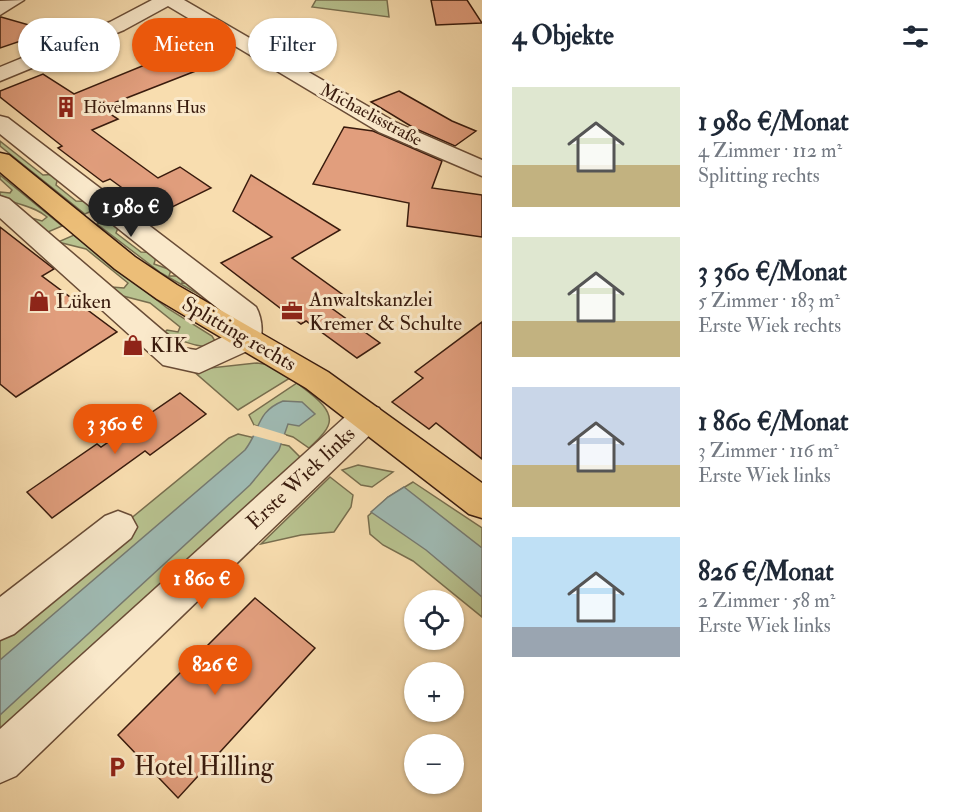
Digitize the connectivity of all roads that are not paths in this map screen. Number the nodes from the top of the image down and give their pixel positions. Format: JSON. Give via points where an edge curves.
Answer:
{"nodes":[{"id":1,"x":15,"y":0,"type":"edge"},
{"id":2,"x":166,"y":0,"type":"edge"},
{"id":3,"x":171,"y":0,"type":"edge"},
{"id":4,"x":0,"y":9,"type":"edge"},
{"id":5,"x":0,"y":75,"type":"edge"},
{"id":6,"x":0,"y":123,"type":"edge"},
{"id":7,"x":0,"y":160,"type":"edge"},
{"id":8,"x":482,"y":169,"type":"edge"},
{"id":9,"x":0,"y":204,"type":"edge"},
{"id":10,"x":247,"y":338,"type":"junction"},
{"id":11,"x":367,"y":417,"type":"junction"},
{"id":12,"x":482,"y":503,"type":"edge"},
{"id":13,"x":118,"y":527,"type":"dead end"},
{"id":14,"x":0,"y":621,"type":"edge"},
{"id":15,"x":0,"y":760,"type":"edge"}],
"edges":[{"from":1,"to":4,"type":"street"},
{"from":2,"to":5,"type":"street","via":[[117,26]]},
{"from":3,"to":8,"type":"street","name":"Michaelisstraße","via":[[387,127]]},
{"from":6,"to":10,"type":"street","via":[[245,314]]},
{"from":7,"to":10,"type":"main road","name":"Splitting rechts","via":[[125,263]]},
{"from":9,"to":10,"type":"street","via":[[174,357],[199,362]]},
{"from":10,"to":11,"type":"main road","name":"Splitting rechts"},
{"from":11,"to":12,"type":"main road","name":"Splitting rechts"},
{"from":11,"to":15,"type":"street","name":"Erste Wiek links"},
{"from":13,"to":14,"type":"street"}]}
